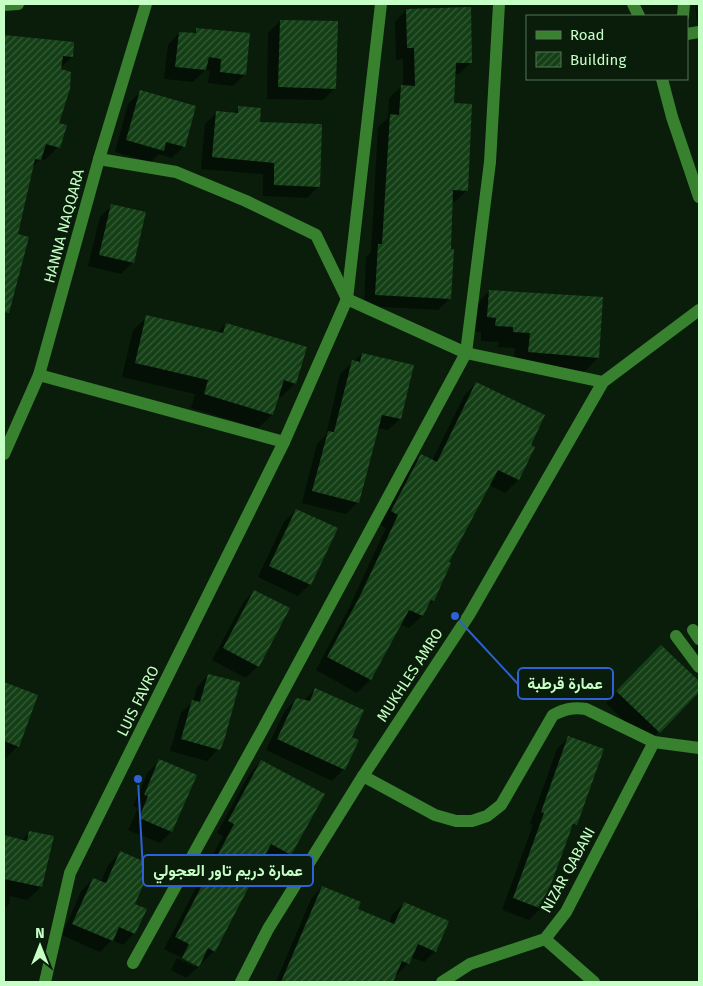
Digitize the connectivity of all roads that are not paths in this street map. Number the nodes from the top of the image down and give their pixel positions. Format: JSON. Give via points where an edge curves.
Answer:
{"nodes":[{"id":1,"x":18,"y":4,"type":"edge"},
{"id":2,"x":146,"y":4,"type":"edge"},
{"id":3,"x":381,"y":4,"type":"edge"},
{"id":4,"x":499,"y":4,"type":"edge"},
{"id":5,"x":4,"y":5,"type":"edge"},
{"id":6,"x":662,"y":80,"type":"edge"},
{"id":7,"x":99,"y":159,"type":"junction"},
{"id":8,"x":699,"y":196,"type":"edge"},
{"id":9,"x":347,"y":299,"type":"junction"},
{"id":10,"x":699,"y":310,"type":"edge"},
{"id":11,"x":466,"y":353,"type":"junction"},
{"id":12,"x":39,"y":375,"type":"junction"},
{"id":13,"x":602,"y":382,"type":"junction"},
{"id":14,"x":284,"y":442,"type":"junction"},
{"id":15,"x":4,"y":454,"type":"edge"},
{"id":16,"x":676,"y":636,"type":"dead end"},
{"id":17,"x":699,"y":667,"type":"edge"},
{"id":18,"x":654,"y":742,"type":"junction"},
{"id":19,"x":699,"y":748,"type":"edge"},
{"id":20,"x":363,"y":776,"type":"junction"},
{"id":21,"x":545,"y":939,"type":"junction"},
{"id":22,"x":133,"y":963,"type":"dead end"},
{"id":23,"x":45,"y":982,"type":"edge"},
{"id":24,"x":241,"y":982,"type":"edge"},
{"id":25,"x":442,"y":982,"type":"edge"},
{"id":26,"x":594,"y":982,"type":"edge"}],
"edges":[{"from":1,"to":5,"type":"street"},
{"from":2,"to":7,"type":"street","name":"HANNA NAQQARA"},
{"from":3,"to":9,"type":"street","name":"LUIS FAVRO"},
{"from":4,"to":11,"type":"street","via":[[490,162]]},
{"from":6,"to":8,"type":"street"},
{"from":7,"to":9,"type":"street","via":[[176,172],[316,235]]},
{"from":7,"to":12,"type":"street","name":"HANNA NAQQARA"},
{"from":9,"to":11,"type":"street"},
{"from":9,"to":14,"type":"street","name":"LUIS FAVRO"},
{"from":10,"to":13,"type":"street"},
{"from":11,"to":13,"type":"street"},
{"from":11,"to":22,"type":"street"},
{"from":12,"to":14,"type":"street"},
{"from":12,"to":15,"type":"street","name":"HANNA NAQQARA"},
{"from":13,"to":20,"type":"street","name":"MUKHLES AMRO","via":[[469,615]]},
{"from":14,"to":23,"type":"street","name":"LUIS FAVRO","via":[[70,873]]},
{"from":16,"to":17,"type":"street"},
{"from":18,"to":19,"type":"street"},
{"from":18,"to":20,"type":"street","via":[[586,709],[565,709],[553,715],[501,804],[487,816],[472,821],[456,821],[435,815]]},
{"from":18,"to":21,"type":"street","name":"NIZAR QABANI","via":[[566,912]]},
{"from":20,"to":24,"type":"street","name":"MUKHLES AMRO","via":[[268,928]]},
{"from":21,"to":25,"type":"street","via":[[470,964]]},
{"from":21,"to":26,"type":"street"}]}
